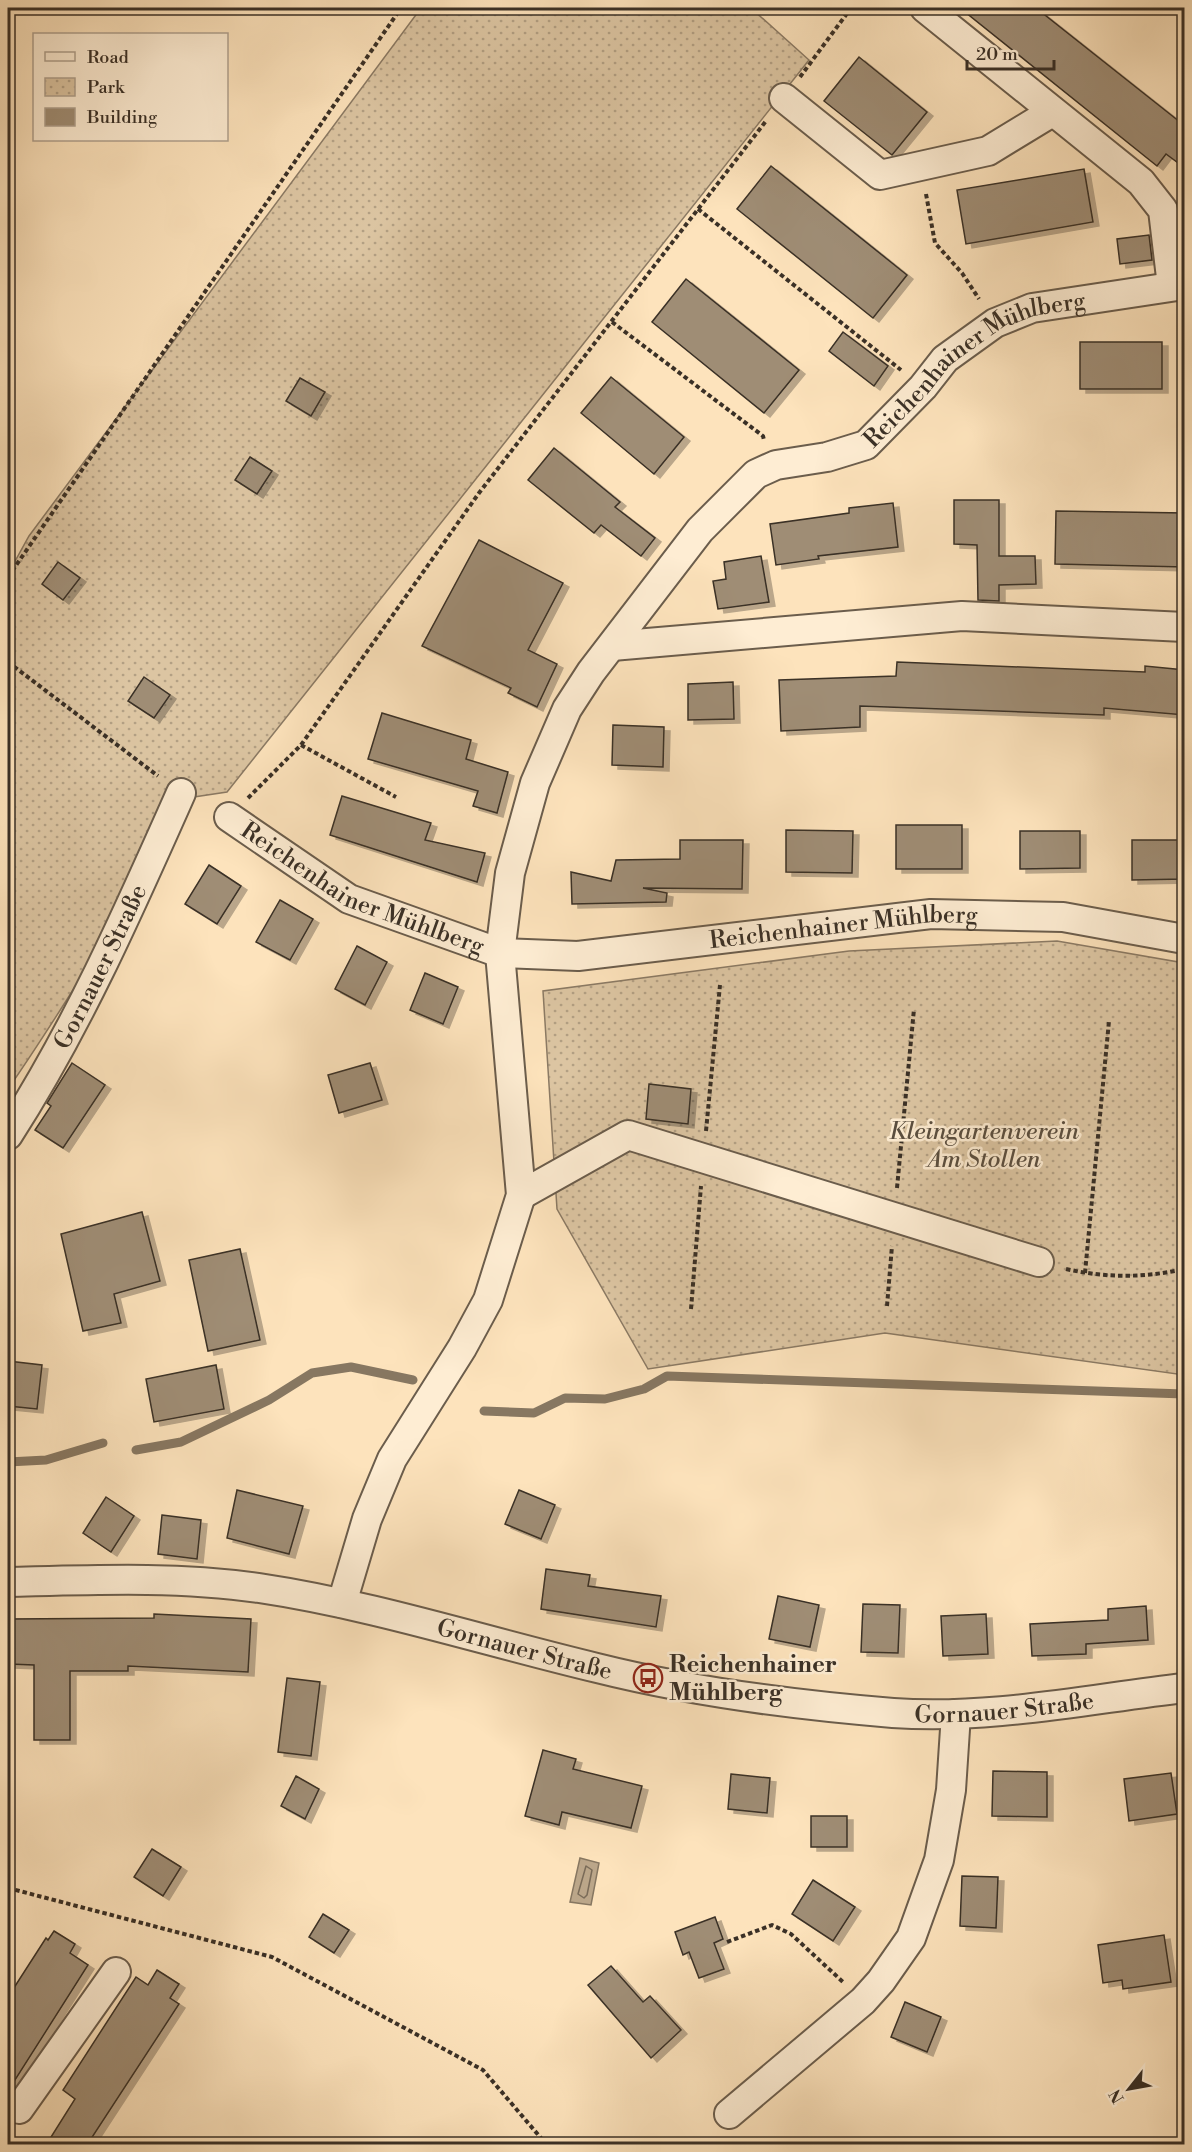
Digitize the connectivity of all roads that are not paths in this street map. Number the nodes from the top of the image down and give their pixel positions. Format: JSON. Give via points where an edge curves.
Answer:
{"nodes":[{"id":1,"x":925,"y":8,"type":"edge"},
{"id":2,"x":784,"y":98,"type":"road end"},
{"id":3,"x":1052,"y":112,"type":"junction"},
{"id":4,"x":1178,"y":286,"type":"edge"},
{"id":5,"x":1185,"y":627,"type":"edge"},
{"id":6,"x":612,"y":646,"type":"junction"},
{"id":7,"x":181,"y":793,"type":"road end"},
{"id":8,"x":229,"y":817,"type":"road end"},
{"id":9,"x":1185,"y":939,"type":"edge"},
{"id":10,"x":500,"y":953,"type":"junction"},
{"id":11,"x":8,"y":1135,"type":"edge"},
{"id":12,"x":521,"y":1195,"type":"junction"},
{"id":13,"x":1039,"y":1262,"type":"road end"},
{"id":14,"x":8,"y":1582,"type":"edge"},
{"id":15,"x":342,"y":1603,"type":"junction"},
{"id":16,"x":1185,"y":1688,"type":"edge"},
{"id":17,"x":956,"y":1714,"type":"junction"},
{"id":18,"x":116,"y":1972,"type":"dead end"},
{"id":19,"x":11,"y":2113,"type":"edge"},
{"id":20,"x":729,"y":2114,"type":"dead end"}],
"edges":[{"from":1,"to":3,"type":"street","name":"Reichenhainer Mühlberg"},
{"from":2,"to":3,"type":"street","via":[[880,175],[988,151]]},
{"from":3,"to":4,"type":"street","name":"Reichenhainer Mühlberg","via":[[1141,182],[1163,210]]},
{"from":4,"to":6,"type":"street","name":"Reichenhainer Mühlberg","via":[[1032,308],[995,322],[945,360],[866,445],[827,457],[776,465],[756,474],[700,530]]},
{"from":5,"to":6,"type":"street","via":[[962,616]]},
{"from":6,"to":10,"type":"street","name":"Reichenhainer Mühlberg","via":[[567,709],[535,783],[510,873]]},
{"from":7,"to":11,"type":"street","name":"Gornauer Straße","via":[[134,900],[41,1084]]},
{"from":8,"to":10,"type":"street","name":"Reichenhainer Mühlberg","via":[[349,899]]},
{"from":9,"to":10,"type":"street","name":"Reichenhainer Mühlberg","via":[[1063,917],[931,914],[578,956]]},
{"from":10,"to":12,"type":"street","name":"Reichenhainer Mühlberg"},
{"from":12,"to":13,"type":"street","via":[[628,1135]]},
{"from":12,"to":15,"type":"street","name":"Reichenhainer Mühlberg","via":[[488,1300],[392,1459],[367,1520]]},
{"from":14,"to":15,"type":"street","name":"Gornauer Straße","via":[[129,1579],[256,1588]]},
{"from":15,"to":17,"type":"street","name":"Gornauer Straße","via":[[600,1669],[745,1696],[896,1713]]},
{"from":16,"to":17,"type":"street","name":"Gornauer Straße"},
{"from":17,"to":20,"type":"street","via":[[951,1790],[939,1860],[911,1938],[863,2001]]},
{"from":18,"to":19,"type":"street"}]}
